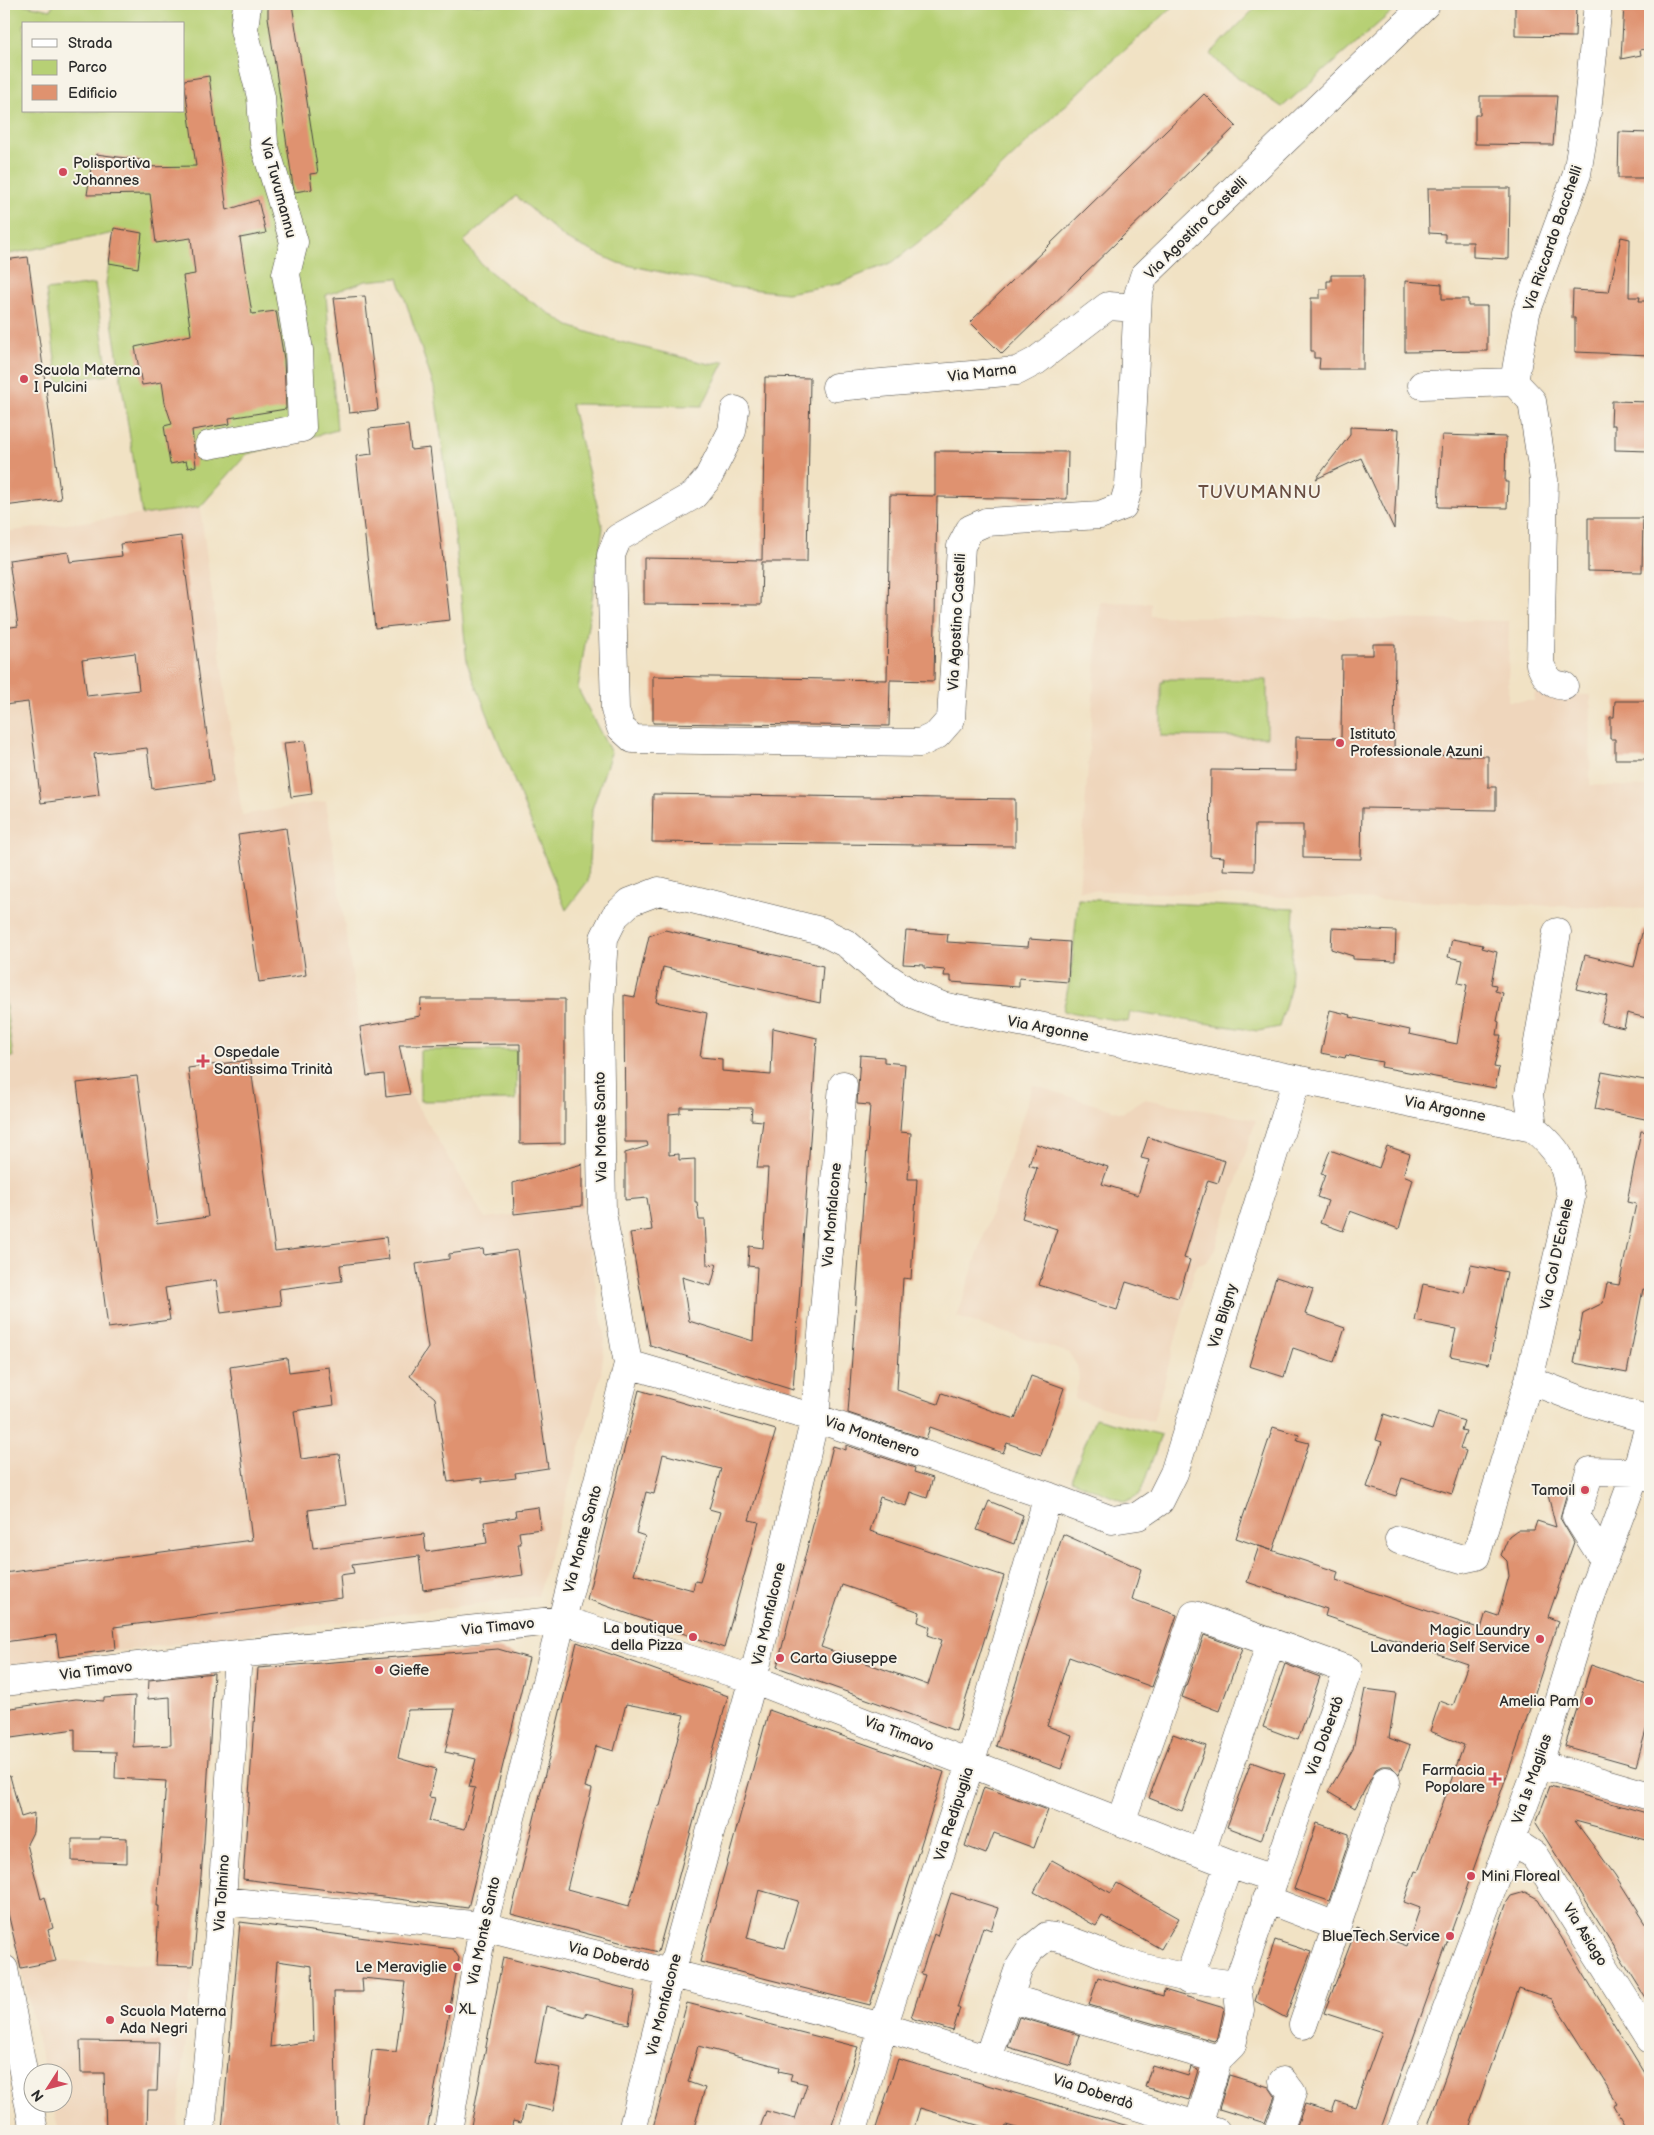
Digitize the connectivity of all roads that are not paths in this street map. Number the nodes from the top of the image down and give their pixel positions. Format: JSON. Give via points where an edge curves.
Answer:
{"nodes":[{"id":1,"x":228,"y":4,"type":"edge"},
{"id":2,"x":247,"y":4,"type":"edge"},
{"id":3,"x":1426,"y":4,"type":"edge"},
{"id":4,"x":1598,"y":4,"type":"edge"},
{"id":5,"x":244,"y":30,"type":"junction"},
{"id":6,"x":1137,"y":308,"type":"junction"},
{"id":7,"x":1514,"y":382,"type":"junction"},
{"id":8,"x":1422,"y":385,"type":"dead end"},
{"id":9,"x":836,"y":388,"type":"dead end"},
{"id":10,"x":735,"y":410,"type":"dead end"},
{"id":11,"x":209,"y":445,"type":"dead end"},
{"id":12,"x":1564,"y":686,"type":"dead end"},
{"id":13,"x":1557,"y":932,"type":"dead end"},
{"id":14,"x":604,"y":938,"type":"joint"},
{"id":15,"x":1297,"y":1079,"type":"junction"},
{"id":16,"x":843,"y":1085,"type":"dead end"},
{"id":17,"x":1532,"y":1128,"type":"junction"},
{"id":18,"x":628,"y":1364,"type":"junction"},
{"id":19,"x":1529,"y":1380,"type":"junction"},
{"id":20,"x":815,"y":1418,"type":"junction"},
{"id":21,"x":1650,"y":1421,"type":"edge"},
{"id":22,"x":1643,"y":1475,"type":"edge"},
{"id":23,"x":1048,"y":1496,"type":"junction"},
{"id":24,"x":1112,"y":1520,"type":"joint"},
{"id":25,"x":1399,"y":1540,"type":"dead end"},
{"id":26,"x":1604,"y":1560,"type":"junction"},
{"id":27,"x":562,"y":1620,"type":"junction"},
{"id":28,"x":1271,"y":1642,"type":"junction"},
{"id":29,"x":238,"y":1654,"type":"junction"},
{"id":30,"x":754,"y":1679,"type":"junction"},
{"id":31,"x":4,"y":1682,"type":"edge"},
{"id":32,"x":971,"y":1762,"type":"junction"},
{"id":33,"x":1539,"y":1764,"type":"junction"},
{"id":34,"x":1386,"y":1781,"type":"dead end"},
{"id":35,"x":1650,"y":1796,"type":"edge"},
{"id":36,"x":1121,"y":1822,"type":"junction"},
{"id":37,"x":1511,"y":1840,"type":"junction"},
{"id":38,"x":1201,"y":1853,"type":"junction"},
{"id":39,"x":1229,"y":1864,"type":"junction"},
{"id":40,"x":1270,"y":1889,"type":"junction"},
{"id":41,"x":222,"y":1901,"type":"junction"},
{"id":42,"x":483,"y":1926,"type":"junction"},
{"id":43,"x":1336,"y":1926,"type":"junction"},
{"id":44,"x":4,"y":1969,"type":"edge"},
{"id":45,"x":672,"y":1973,"type":"junction"},
{"id":46,"x":1188,"y":1980,"type":"junction"},
{"id":47,"x":1237,"y":1985,"type":"junction"},
{"id":48,"x":1009,"y":1998,"type":"junction"},
{"id":49,"x":1303,"y":2025,"type":"dead end"},
{"id":50,"x":883,"y":2027,"type":"junction"},
{"id":51,"x":1650,"y":2039,"type":"edge"},
{"id":52,"x":988,"y":2058,"type":"junction"},
{"id":53,"x":1218,"y":2059,"type":"junction"},
{"id":54,"x":1283,"y":2081,"type":"dead end"},
{"id":55,"x":1210,"y":2130,"type":"edge"},
{"id":56,"x":34,"y":2131,"type":"edge"},
{"id":57,"x":201,"y":2131,"type":"edge"},
{"id":58,"x":448,"y":2131,"type":"edge"},
{"id":59,"x":632,"y":2131,"type":"edge"},
{"id":60,"x":853,"y":2131,"type":"edge"},
{"id":61,"x":1279,"y":2131,"type":"edge"},
{"id":62,"x":1401,"y":2131,"type":"edge"}],
"edges":[{"from":1,"to":5,"type":"street"},
{"from":2,"to":5,"type":"street","name":"Via Tuvumannu"},
{"from":3,"to":6,"type":"street","name":"Via Agostino Castelli","via":[[1144,276]]},
{"from":4,"to":7,"type":"street","name":"Via Riccardo Bacchelli","via":[[1577,174],[1526,313]]},
{"from":5,"to":11,"type":"street","name":"Via Tuvumannu","via":[[261,97],[264,143],[294,242],[286,274],[299,350],[302,428]]},
{"from":6,"to":9,"type":"street","name":"Via Marna","via":[[1108,306],[1036,361],[1017,371]]},
{"from":6,"to":10,"type":"street","name":"Via Agostino Castelli","via":[[1129,486],[1123,506],[1100,515],[986,522],[970,529],[961,546],[951,720],[937,735],[920,743],[633,739],[621,728],[614,710],[612,555],[618,538],[694,495],[708,478],[732,431]]},
{"from":7,"to":8,"type":"street"},
{"from":7,"to":12,"type":"street","via":[[1532,401],[1544,480],[1540,664],[1546,679]]},
{"from":13,"to":17,"type":"street","via":[[1530,1094]]},
{"from":14,"to":15,"type":"street","name":"Via Argonne","via":[[615,916],[630,902],[659,891],[821,931],[847,944],[910,993],[942,1006]]},
{"from":14,"to":18,"type":"street","name":"Via Monte Santo","via":[[599,1017],[602,1212]]},
{"from":15,"to":17,"type":"street","name":"Via Argonne"},
{"from":15,"to":24,"type":"street","name":"Via Bligny","via":[[1174,1473],[1160,1500],[1138,1516]]},
{"from":16,"to":20,"type":"street","name":"Via Monfalcone"},
{"from":17,"to":19,"type":"street","name":"Via Col D'Echele","via":[[1552,1144],[1566,1168],[1571,1198]]},
{"from":18,"to":20,"type":"street","name":"Via Montenero"},
{"from":18,"to":27,"type":"street","name":"Via Monte Santo"},
{"from":19,"to":21,"type":"street"},
{"from":19,"to":25,"type":"street","name":"Via Col D'Echele","via":[[1476,1556],[1462,1559]]},
{"from":20,"to":23,"type":"street","name":"Via Montenero"},
{"from":20,"to":30,"type":"street","name":"Via Monfalcone"},
{"from":21,"to":22,"type":"street","name":"Via Is Maglias"},
{"from":22,"to":26,"type":"street","name":"Via Is Maglias"},
{"from":22,"to":26,"type":"street","via":[[1590,1471],[1576,1516]]},
{"from":23,"to":24,"type":"street","name":"Via Montenero"},
{"from":23,"to":32,"type":"street","name":"Via Redipuglia"},
{"from":26,"to":33,"type":"street","name":"Via Is Maglias"},
{"from":27,"to":29,"type":"street","name":"Via Timavo"},
{"from":27,"to":30,"type":"street","name":"Via Timavo"},
{"from":27,"to":42,"type":"street","name":"Via Monte Santo"},
{"from":28,"to":36,"type":"street","name":"Via Doberdò","via":[[1194,1615]]},
{"from":28,"to":38,"type":"street"},
{"from":28,"to":40,"type":"street","name":"Via Doberdò","via":[[1348,1670]]},
{"from":29,"to":31,"type":"street","name":"Via Timavo"},
{"from":29,"to":41,"type":"street","name":"Via Tolmino"},
{"from":30,"to":32,"type":"street","name":"Via Timavo"},
{"from":30,"to":45,"type":"street","name":"Via Monfalcone"},
{"from":32,"to":36,"type":"street"},
{"from":32,"to":50,"type":"street","name":"Via Redipuglia"},
{"from":33,"to":35,"type":"street"},
{"from":33,"to":37,"type":"street","name":"Via Is Maglias"},
{"from":34,"to":43,"type":"street"},
{"from":36,"to":38,"type":"street"},
{"from":37,"to":51,"type":"street","name":"Via Asiago","via":[[1534,1856]]},
{"from":37,"to":62,"type":"street","name":"Via Is Maglias"},
{"from":38,"to":39,"type":"street"},
{"from":39,"to":40,"type":"street"},
{"from":39,"to":46,"type":"street"},
{"from":40,"to":43,"type":"street"},
{"from":40,"to":47,"type":"street","name":"Via Doberdò"},
{"from":41,"to":42,"type":"street","name":"Via Doberdò"},
{"from":41,"to":57,"type":"street","name":"Via Tolmino"},
{"from":42,"to":45,"type":"street","name":"Via Doberdò"},
{"from":42,"to":58,"type":"street","name":"Via Monte Santo"},
{"from":43,"to":49,"type":"street"},
{"from":44,"to":56,"type":"street"},
{"from":45,"to":50,"type":"street","name":"Via Doberdò"},
{"from":45,"to":59,"type":"street","name":"Via Monfalcone"},
{"from":46,"to":47,"type":"street"},
{"from":46,"to":48,"type":"street","via":[[1124,1962],[1060,1937],[1047,1936],[1031,1949]]},
{"from":47,"to":53,"type":"street","name":"Via Doberdò","via":[[1240,2010],[1232,2045]]},
{"from":48,"to":52,"type":"street"},
{"from":48,"to":53,"type":"street"},
{"from":50,"to":52,"type":"street","name":"Via Doberdò"},
{"from":50,"to":60,"type":"street","name":"Via Redipuglia"},
{"from":52,"to":55,"type":"street","name":"Via Doberdò"},
{"from":53,"to":55,"type":"street","name":"Via Doberdò"},
{"from":54,"to":61,"type":"street","via":[[1292,2093]]}]}
